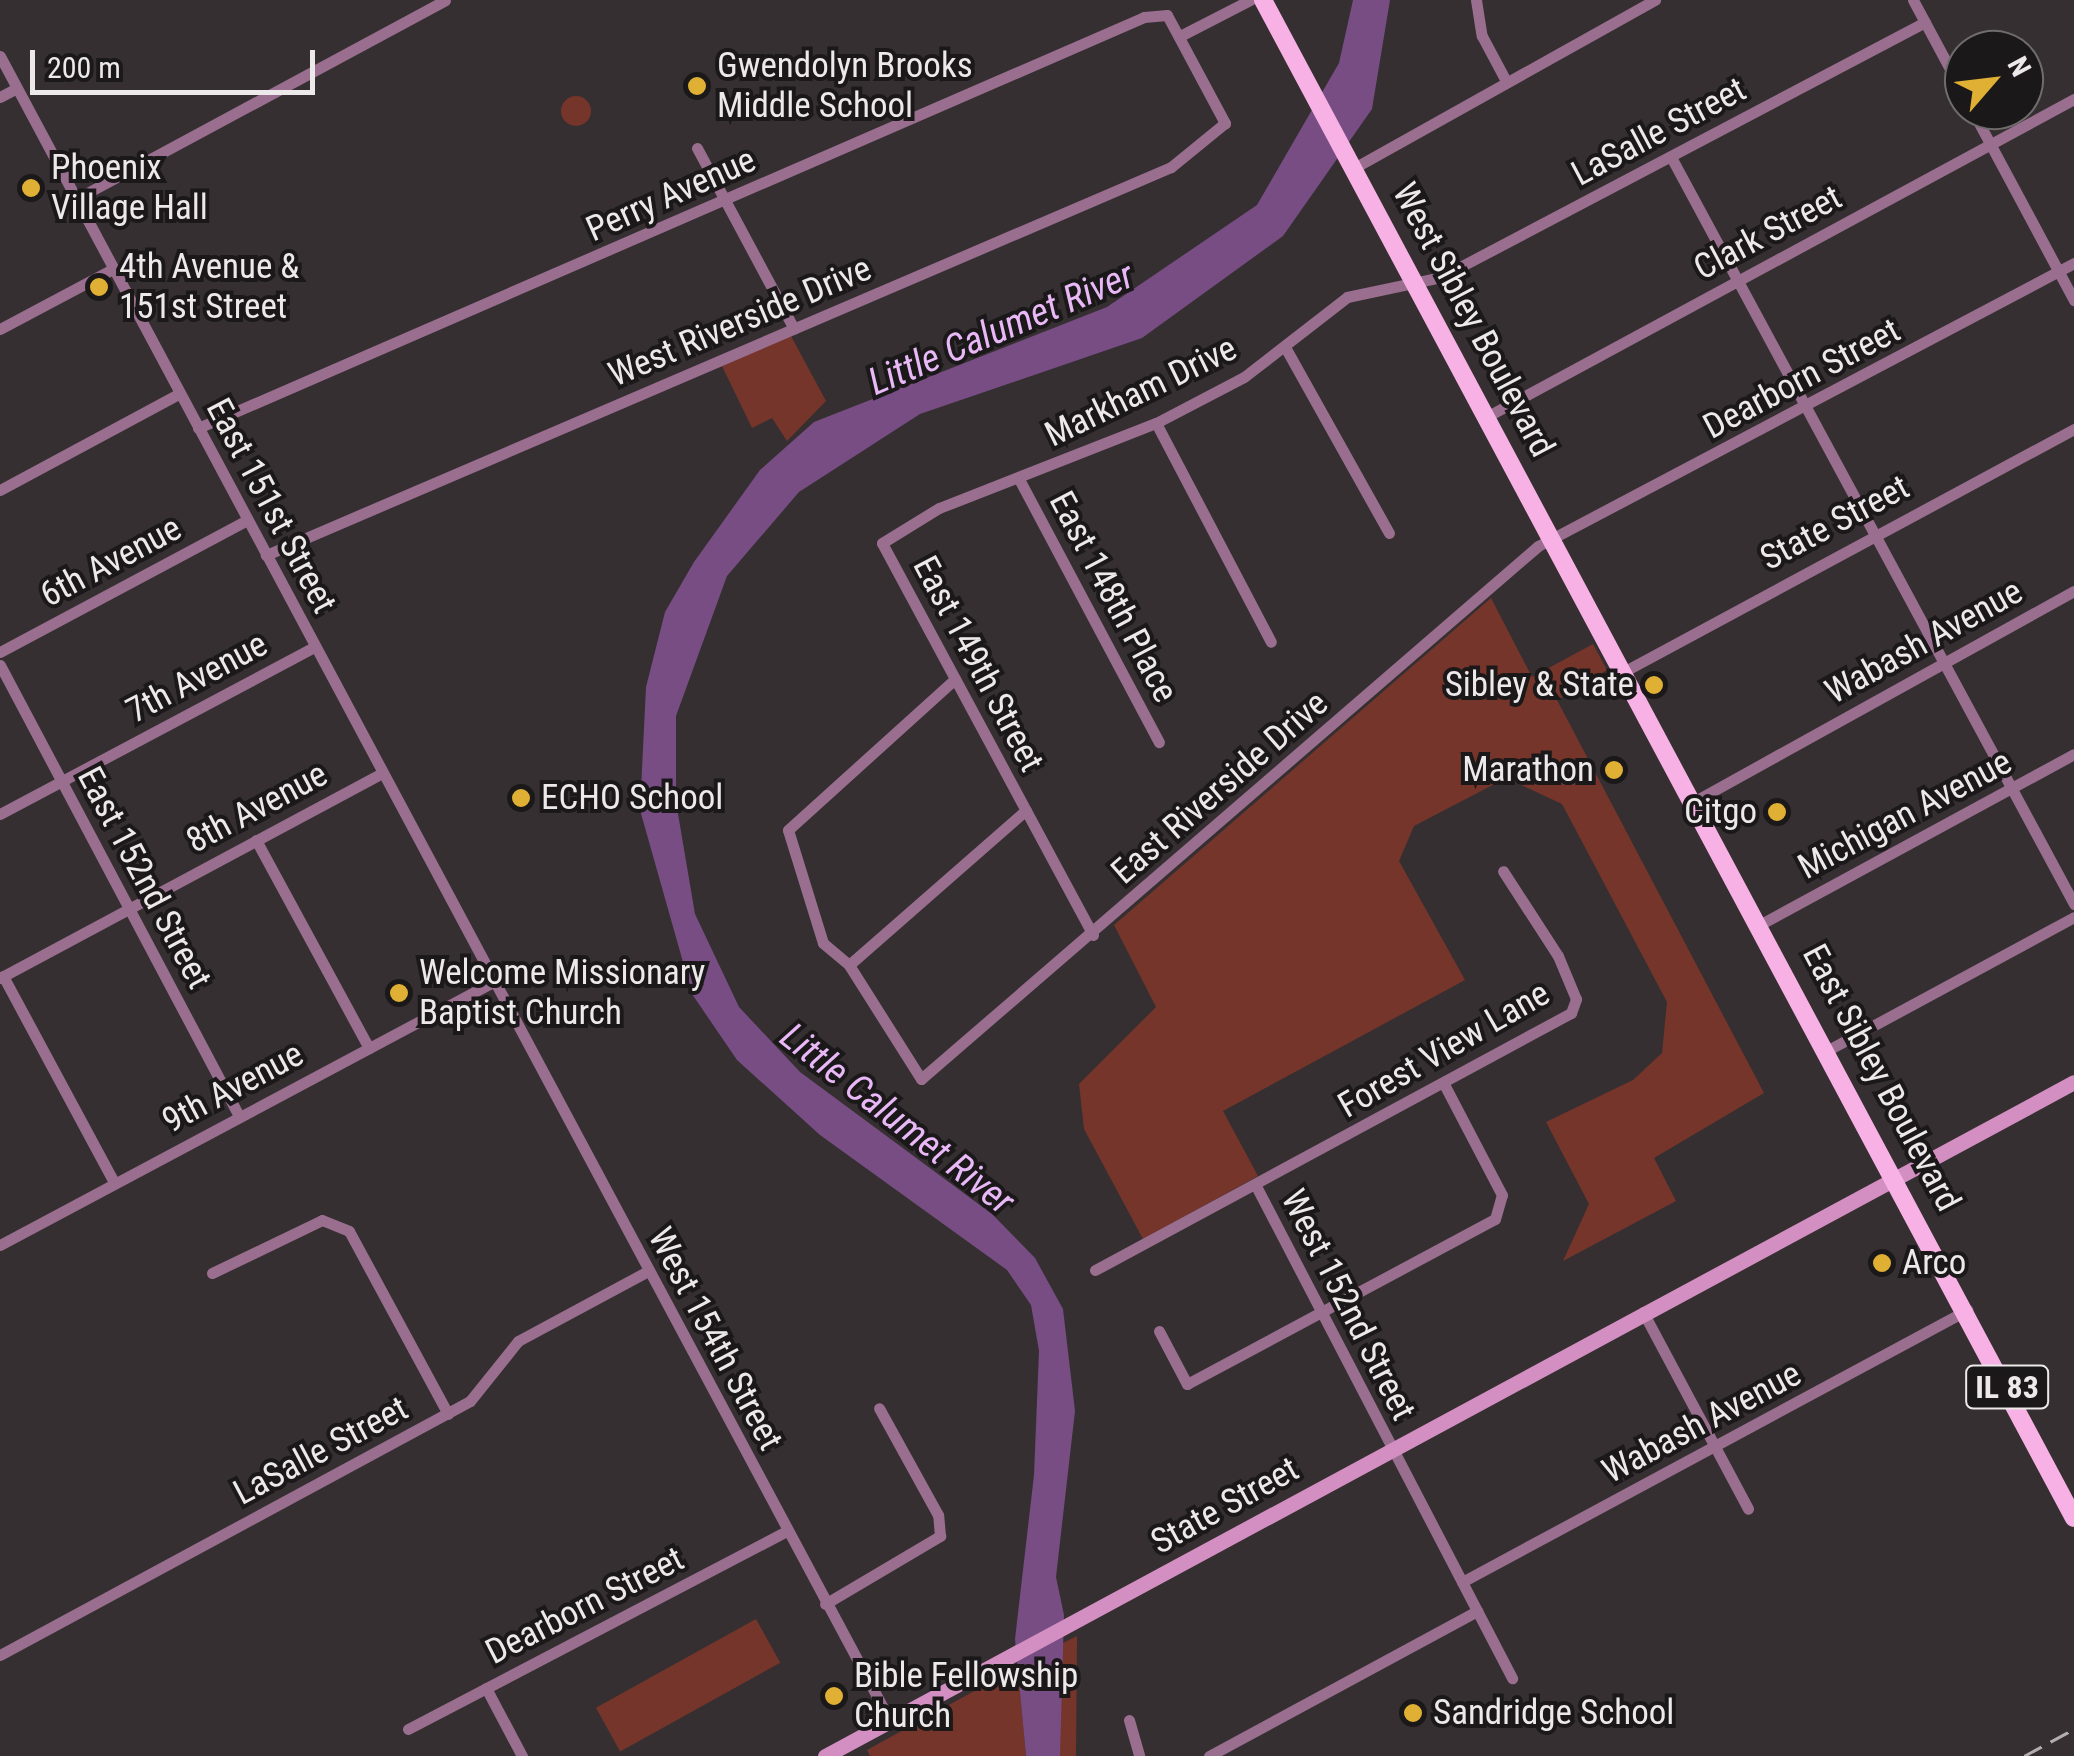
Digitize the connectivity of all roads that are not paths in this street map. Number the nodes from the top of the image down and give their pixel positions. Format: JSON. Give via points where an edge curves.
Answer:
{"nodes":[{"id":1,"x":445,"y":0,"type":"edge"},
{"id":2,"x":1250,"y":0,"type":"edge"},
{"id":3,"x":1263,"y":0,"type":"edge"},
{"id":4,"x":1476,"y":0,"type":"edge"},
{"id":5,"x":1655,"y":0,"type":"edge"},
{"id":6,"x":1913,"y":0,"type":"edge"},
{"id":7,"x":1925,"y":22,"type":"junction"},
{"id":8,"x":1180,"y":36,"type":"junction"},
{"id":9,"x":0,"y":56,"type":"edge"},
{"id":10,"x":1944,"y":58,"type":"edge"},
{"id":11,"x":1506,"y":81,"type":"junction"},
{"id":12,"x":17,"y":88,"type":"junction"},
{"id":13,"x":0,"y":97,"type":"edge"},
{"id":14,"x":2074,"y":99,"type":"edge"},
{"id":15,"x":1983,"y":130,"type":"edge"},
{"id":16,"x":1990,"y":144,"type":"junction"},
{"id":17,"x":697,"y":148,"type":"dead end"},
{"id":18,"x":1672,"y":157,"type":"junction"},
{"id":19,"x":1352,"y":165,"type":"junction"},
{"id":20,"x":76,"y":199,"type":"junction"},
{"id":21,"x":725,"y":201,"type":"junction"},
{"id":22,"x":2074,"y":264,"type":"edge"},
{"id":23,"x":113,"y":269,"type":"junction"},
{"id":24,"x":2059,"y":272,"type":"junction"},
{"id":25,"x":1738,"y":280,"type":"junction"},
{"id":26,"x":1416,"y":282,"type":"junction"},
{"id":27,"x":2074,"y":300,"type":"edge"},
{"id":28,"x":794,"y":328,"type":"junction"},
{"id":29,"x":0,"y":329,"type":"edge"},
{"id":30,"x":1286,"y":347,"type":"junction"},
{"id":31,"x":180,"y":393,"type":"junction"},
{"id":32,"x":1807,"y":408,"type":"junction"},
{"id":33,"x":1488,"y":416,"type":"junction"},
{"id":34,"x":1156,"y":422,"type":"junction"},
{"id":35,"x":198,"y":428,"type":"junction"},
{"id":36,"x":2074,"y":428,"type":"edge"},
{"id":37,"x":1019,"y":479,"type":"junction"},
{"id":38,"x":0,"y":490,"type":"edge"},
{"id":39,"x":247,"y":520,"type":"junction"},
{"id":40,"x":1389,"y":533,"type":"dead end"},
{"id":41,"x":1876,"y":536,"type":"junction"},
{"id":42,"x":1555,"y":540,"type":"junction"},
{"id":43,"x":882,"y":543,"type":"joint"},
{"id":44,"x":266,"y":556,"type":"junction"},
{"id":45,"x":2074,"y":590,"type":"edge"},
{"id":46,"x":1270,"y":642,"type":"dead end"},
{"id":47,"x":314,"y":647,"type":"junction"},
{"id":48,"x":0,"y":652,"type":"edge"},
{"id":49,"x":1944,"y":662,"type":"junction"},
{"id":50,"x":0,"y":665,"type":"edge"},
{"id":51,"x":1625,"y":671,"type":"junction"},
{"id":52,"x":955,"y":679,"type":"junction"},
{"id":53,"x":1159,"y":742,"type":"dead end"},
{"id":54,"x":2074,"y":754,"type":"edge"},
{"id":55,"x":382,"y":773,"type":"junction"},
{"id":56,"x":62,"y":782,"type":"junction"},
{"id":57,"x":2012,"y":788,"type":"junction"},
{"id":58,"x":1695,"y":800,"type":"junction"},
{"id":59,"x":1026,"y":810,"type":"junction"},
{"id":60,"x":0,"y":814,"type":"edge"},
{"id":61,"x":256,"y":840,"type":"junction"},
{"id":62,"x":1503,"y":872,"type":"dead end"},
{"id":63,"x":2074,"y":904,"type":"edge"},
{"id":64,"x":129,"y":908,"type":"junction"},
{"id":65,"x":2074,"y":917,"type":"edge"},
{"id":66,"x":1762,"y":924,"type":"junction"},
{"id":67,"x":1092,"y":936,"type":"junction"},
{"id":68,"x":848,"y":965,"type":"junction"},
{"id":69,"x":2,"y":977,"type":"edge"},
{"id":70,"x":494,"y":982,"type":"junction"},
{"id":71,"x":369,"y":1048,"type":"junction"},
{"id":72,"x":1830,"y":1049,"type":"junction"},
{"id":73,"x":2074,"y":1082,"type":"edge"},
{"id":74,"x":1444,"y":1084,"type":"junction"},
{"id":75,"x":239,"y":1116,"type":"junction"},
{"id":76,"x":1896,"y":1175,"type":"junction"},
{"id":77,"x":114,"y":1182,"type":"junction"},
{"id":78,"x":1256,"y":1186,"type":"junction"},
{"id":79,"x":0,"y":1245,"type":"edge"},
{"id":80,"x":648,"y":1270,"type":"junction"},
{"id":81,"x":1095,"y":1270,"type":"dead end"},
{"id":82,"x":212,"y":1273,"type":"dead end"},
{"id":83,"x":1648,"y":1309,"type":"junction"},
{"id":84,"x":1967,"y":1310,"type":"junction"},
{"id":85,"x":1321,"y":1312,"type":"junction"},
{"id":86,"x":1158,"y":1331,"type":"dead end"},
{"id":87,"x":879,"y":1408,"type":"dead end"},
{"id":88,"x":448,"y":1414,"type":"junction"},
{"id":89,"x":1715,"y":1447,"type":"junction"},
{"id":90,"x":1392,"y":1449,"type":"junction"},
{"id":91,"x":1748,"y":1510,"type":"dead end"},
{"id":92,"x":2074,"y":1518,"type":"edge"},
{"id":93,"x":786,"y":1530,"type":"junction"},
{"id":94,"x":1462,"y":1582,"type":"junction"},
{"id":95,"x":826,"y":1604,"type":"junction"},
{"id":96,"x":1477,"y":1611,"type":"junction"},
{"id":97,"x":0,"y":1655,"type":"edge"},
{"id":98,"x":1512,"y":1678,"type":"dead end"},
{"id":99,"x":486,"y":1688,"type":"junction"},
{"id":100,"x":1129,"y":1720,"type":"dead end"},
{"id":101,"x":890,"y":1721,"type":"junction"},
{"id":102,"x":408,"y":1729,"type":"dead end"},
{"id":103,"x":522,"y":1756,"type":"edge"},
{"id":104,"x":825,"y":1756,"type":"edge"},
{"id":105,"x":1138,"y":1756,"type":"edge"},
{"id":106,"x":1209,"y":1756,"type":"edge"}],
"edges":[{"from":1,"to":20,"type":"street"},
{"from":2,"to":8,"type":"street"},
{"from":3,"to":19,"type":"main road","name":"West Sibley Boulevard","number":"IL 83"},
{"from":4,"to":11,"type":"street","via":[[1482,36]]},
{"from":5,"to":11,"type":"street"},
{"from":6,"to":7,"type":"street"},
{"from":7,"to":10,"type":"street"},
{"from":7,"to":18,"type":"street","name":"LaSalle Street"},
{"from":8,"to":21,"type":"street","name":"Perry Avenue","via":[[1167,15]]},
{"from":8,"to":28,"type":"street","name":"West Riverside Drive","via":[[1226,123],[1172,166]]},
{"from":9,"to":12,"type":"street","name":"East 151st Street"},
{"from":11,"to":19,"type":"street"},
{"from":12,"to":13,"type":"street"},
{"from":12,"to":20,"type":"street","name":"East 151st Street"},
{"from":14,"to":16,"type":"street","name":"Clark Street"},
{"from":15,"to":16,"type":"street"},
{"from":16,"to":24,"type":"street"},
{"from":16,"to":25,"type":"street","name":"Clark Street"},
{"from":17,"to":21,"type":"street"},
{"from":18,"to":25,"type":"street"},
{"from":18,"to":26,"type":"street","name":"LaSalle Street","via":[[1442,277]]},
{"from":19,"to":26,"type":"main road","name":"West Sibley Boulevard","number":"IL 83"},
{"from":20,"to":23,"type":"street","name":"East 151st Street"},
{"from":21,"to":28,"type":"street"},
{"from":21,"to":35,"type":"street","name":"Perry Avenue"},
{"from":22,"to":24,"type":"street","name":"Dearborn Street"},
{"from":23,"to":29,"type":"street"},
{"from":23,"to":31,"type":"street","name":"East 151st Street"},
{"from":24,"to":27,"type":"street"},
{"from":24,"to":32,"type":"street","name":"Dearborn Street"},
{"from":25,"to":32,"type":"street"},
{"from":25,"to":33,"type":"street","name":"Clark Street"},
{"from":26,"to":30,"type":"street","name":"Markham Drive","via":[[1346,297]]},
{"from":26,"to":33,"type":"main road","name":"West Sibley Boulevard","number":"IL 83"},
{"from":28,"to":44,"type":"street","name":"West Riverside Drive"},
{"from":30,"to":34,"type":"street","name":"Markham Drive"},
{"from":30,"to":40,"type":"street"},
{"from":31,"to":35,"type":"street","name":"East 151st Street"},
{"from":31,"to":38,"type":"street"},
{"from":32,"to":41,"type":"street"},
{"from":32,"to":42,"type":"street","name":"Dearborn Street"},
{"from":33,"to":42,"type":"main road","name":"West Sibley Boulevard","number":"IL 83"},
{"from":34,"to":37,"type":"street","name":"Markham Drive"},
{"from":34,"to":46,"type":"street"},
{"from":35,"to":39,"type":"street","name":"East 151st Street"},
{"from":36,"to":41,"type":"street","name":"State Street"},
{"from":37,"to":43,"type":"street","name":"Markham Drive","via":[[939,508]]},
{"from":37,"to":53,"type":"street","name":"East 148th Place"},
{"from":39,"to":44,"type":"street","name":"East 151st Street"},
{"from":39,"to":48,"type":"street","name":"6th Avenue"},
{"from":41,"to":49,"type":"street"},
{"from":41,"to":51,"type":"street","name":"State Street"},
{"from":42,"to":51,"type":"main road","name":"West Sibley Boulevard","number":"IL 83"},
{"from":42,"to":67,"type":"street","name":"East Riverside Drive"},
{"from":43,"to":52,"type":"street","name":"East 149th Street"},
{"from":44,"to":47,"type":"street","name":"East 151st Street"},
{"from":45,"to":49,"type":"street","name":"Wabash Avenue"},
{"from":47,"to":55,"type":"street","name":"East 151st Street"},
{"from":47,"to":56,"type":"street","name":"7th Avenue"},
{"from":49,"to":57,"type":"street"},
{"from":49,"to":58,"type":"street","name":"Wabash Avenue"},
{"from":50,"to":56,"type":"street","name":"East 152nd Street"},
{"from":51,"to":58,"type":"main road","name":"East Sibley Boulevard","number":"IL 83"},
{"from":52,"to":59,"type":"street","name":"East 149th Street"},
{"from":52,"to":68,"type":"street","via":[[788,830],[800,888],[823,943]]},
{"from":54,"to":57,"type":"street","name":"Michigan Avenue"},
{"from":55,"to":61,"type":"street","name":"8th Avenue"},
{"from":55,"to":70,"type":"street","name":"East 151st Street"},
{"from":56,"to":60,"type":"street","name":"7th Avenue"},
{"from":56,"to":64,"type":"street","name":"East 152nd Street"},
{"from":57,"to":63,"type":"street"},
{"from":57,"to":66,"type":"street","name":"Michigan Avenue"},
{"from":58,"to":66,"type":"main road","name":"East Sibley Boulevard","number":"IL 83"},
{"from":59,"to":67,"type":"street"},
{"from":59,"to":68,"type":"street"},
{"from":61,"to":64,"type":"street","name":"8th Avenue"},
{"from":61,"to":71,"type":"street"},
{"from":62,"to":74,"type":"street","name":"Forest View Lane","via":[[1558,956],[1576,1008]]},
{"from":64,"to":69,"type":"street","name":"8th Avenue"},
{"from":64,"to":75,"type":"street","name":"East 152nd Street"},
{"from":65,"to":72,"type":"street"},
{"from":66,"to":72,"type":"main road","name":"East Sibley Boulevard","number":"IL 83"},
{"from":67,"to":68,"type":"street","name":"East Riverside Drive","via":[[921,1079]]},
{"from":69,"to":77,"type":"street"},
{"from":70,"to":71,"type":"street","name":"9th Avenue"},
{"from":70,"to":80,"type":"street","name":"West 154th Street"},
{"from":71,"to":75,"type":"street","name":"9th Avenue"},
{"from":72,"to":76,"type":"main road","name":"East Sibley Boulevard","number":"IL 83"},
{"from":73,"to":76,"type":"main road","name":"State Street"},
{"from":74,"to":78,"type":"street","name":"Forest View Lane"},
{"from":74,"to":85,"type":"street","via":[[1502,1195],[1499,1212]]},
{"from":75,"to":77,"type":"street","name":"9th Avenue"},
{"from":76,"to":83,"type":"main road","name":"State Street"},
{"from":76,"to":84,"type":"main road","name":"East Sibley Boulevard","number":"IL 83"},
{"from":77,"to":79,"type":"street","name":"9th Avenue"},
{"from":78,"to":81,"type":"street"},
{"from":78,"to":85,"type":"street","name":"West 152nd Street"},
{"from":80,"to":88,"type":"street","name":"LaSalle Street","via":[[518,1341],[484,1388]]},
{"from":80,"to":93,"type":"street","name":"West 154th Street"},
{"from":82,"to":88,"type":"street","via":[[305,1225],[337,1225],[360,1248]]},
{"from":83,"to":89,"type":"street"},
{"from":83,"to":90,"type":"main road","name":"State Street"},
{"from":84,"to":89,"type":"street","name":"Wabash Avenue"},
{"from":84,"to":92,"type":"main road","name":"East Sibley Boulevard","number":"IL 83"},
{"from":85,"to":86,"type":"street","via":[[1187,1384]]},
{"from":85,"to":90,"type":"street","name":"West 152nd Street"},
{"from":87,"to":95,"type":"street","via":[[938,1515],[940,1536]]},
{"from":88,"to":97,"type":"street","name":"LaSalle Street"},
{"from":89,"to":91,"type":"street"},
{"from":89,"to":94,"type":"street","name":"Wabash Avenue"},
{"from":90,"to":94,"type":"street"},
{"from":90,"to":101,"type":"main road","name":"State Street"},
{"from":93,"to":95,"type":"street","name":"West 154th Street"},
{"from":93,"to":99,"type":"street","name":"Dearborn Street"},
{"from":94,"to":96,"type":"street"},
{"from":95,"to":101,"type":"street","name":"West 154th Street"},
{"from":96,"to":98,"type":"street"},
{"from":96,"to":106,"type":"street"},
{"from":99,"to":102,"type":"street","name":"Dearborn Street"},
{"from":99,"to":103,"type":"street"},
{"from":100,"to":105,"type":"street"},
{"from":101,"to":104,"type":"main road","name":"State Street"}]}
